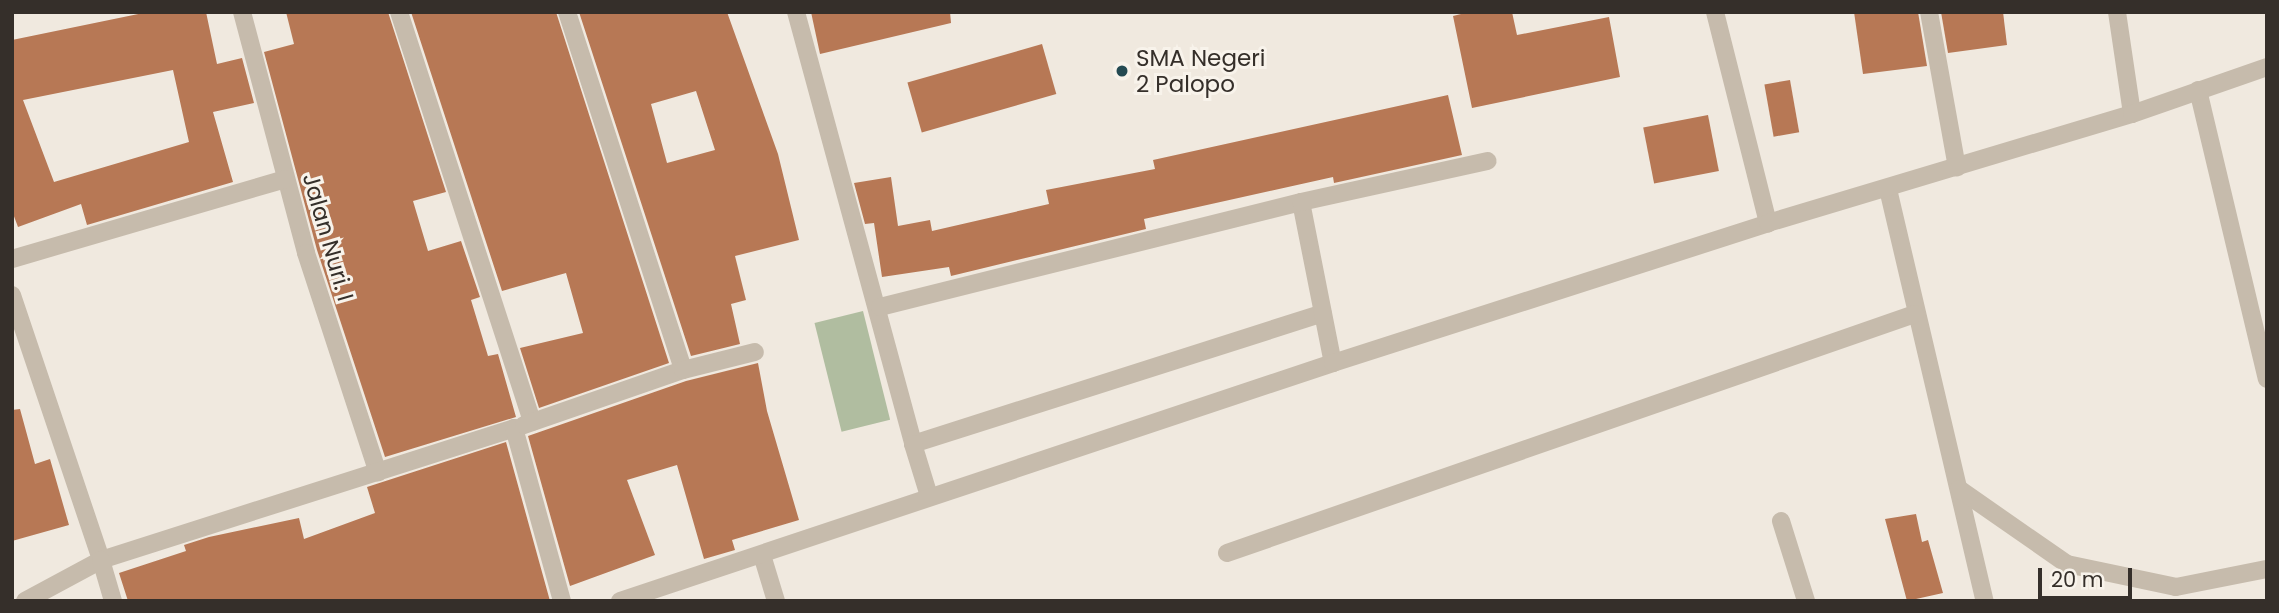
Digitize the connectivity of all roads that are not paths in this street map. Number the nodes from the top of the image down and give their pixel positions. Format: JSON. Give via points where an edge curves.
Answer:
{"nodes":[{"id":1,"x":242,"y":12,"type":"edge"},
{"id":2,"x":398,"y":12,"type":"edge"},
{"id":3,"x":567,"y":12,"type":"edge"},
{"id":4,"x":796,"y":12,"type":"edge"},
{"id":5,"x":1715,"y":12,"type":"edge"},
{"id":6,"x":1929,"y":12,"type":"edge"},
{"id":7,"x":2117,"y":12,"type":"edge"},
{"id":8,"x":2267,"y":67,"type":"edge"},
{"id":9,"x":2198,"y":90,"type":"junction"},
{"id":10,"x":2132,"y":114,"type":"junction"},
{"id":11,"x":1488,"y":160,"type":"dead end"},
{"id":12,"x":1957,"y":168,"type":"junction"},
{"id":13,"x":286,"y":179,"type":"junction"},
{"id":14,"x":1888,"y":189,"type":"junction"},
{"id":15,"x":1301,"y":202,"type":"junction"},
{"id":16,"x":1769,"y":223,"type":"junction"},
{"id":17,"x":12,"y":259,"type":"edge"},
{"id":18,"x":12,"y":295,"type":"edge"},
{"id":19,"x":880,"y":307,"type":"junction"},
{"id":20,"x":1323,"y":313,"type":"junction"},
{"id":21,"x":1916,"y":314,"type":"junction"},
{"id":22,"x":755,"y":352,"type":"dead end"},
{"id":23,"x":1333,"y":363,"type":"junction"},
{"id":24,"x":683,"y":370,"type":"junction"},
{"id":25,"x":2267,"y":379,"type":"edge"},
{"id":26,"x":532,"y":422,"type":"junction"},
{"id":27,"x":514,"y":428,"type":"junction"},
{"id":28,"x":913,"y":444,"type":"junction"},
{"id":29,"x":378,"y":472,"type":"junction"},
{"id":30,"x":1958,"y":489,"type":"junction"},
{"id":31,"x":929,"y":496,"type":"junction"},
{"id":32,"x":1781,"y":521,"type":"dead end"},
{"id":33,"x":1227,"y":553,"type":"dead end"},
{"id":34,"x":762,"y":555,"type":"junction"},
{"id":35,"x":101,"y":560,"type":"junction"},
{"id":36,"x":2267,"y":569,"type":"edge"},
{"id":37,"x":25,"y":601,"type":"edge"},
{"id":38,"x":113,"y":601,"type":"edge"},
{"id":39,"x":562,"y":601,"type":"edge"},
{"id":40,"x":620,"y":601,"type":"edge"},
{"id":41,"x":776,"y":601,"type":"edge"},
{"id":42,"x":1806,"y":601,"type":"edge"},
{"id":43,"x":1985,"y":601,"type":"edge"}],
"edges":[{"from":1,"to":13,"type":"street","name":"Jalan Nuri. I"},
{"from":2,"to":26,"type":"street"},
{"from":3,"to":24,"type":"street"},
{"from":4,"to":19,"type":"street"},
{"from":5,"to":16,"type":"street"},
{"from":6,"to":12,"type":"street"},
{"from":7,"to":10,"type":"street"},
{"from":8,"to":9,"type":"street"},
{"from":9,"to":10,"type":"street"},
{"from":9,"to":25,"type":"street"},
{"from":10,"to":12,"type":"street"},
{"from":11,"to":15,"type":"street"},
{"from":12,"to":14,"type":"street"},
{"from":13,"to":17,"type":"street"},
{"from":13,"to":29,"type":"street","name":"Jalan Nuri. I"},
{"from":14,"to":16,"type":"street"},
{"from":14,"to":21,"type":"street"},
{"from":15,"to":19,"type":"street"},
{"from":15,"to":20,"type":"street"},
{"from":16,"to":23,"type":"street"},
{"from":18,"to":35,"type":"street"},
{"from":19,"to":28,"type":"street"},
{"from":20,"to":23,"type":"street"},
{"from":20,"to":28,"type":"street"},
{"from":21,"to":30,"type":"street"},
{"from":21,"to":33,"type":"street"},
{"from":22,"to":24,"type":"street"},
{"from":23,"to":31,"type":"street"},
{"from":24,"to":26,"type":"street"},
{"from":26,"to":27,"type":"street"},
{"from":27,"to":29,"type":"street"},
{"from":27,"to":39,"type":"street"},
{"from":28,"to":31,"type":"street"},
{"from":29,"to":35,"type":"street"},
{"from":30,"to":36,"type":"street","via":[[2067,564],[2176,587]]},
{"from":30,"to":43,"type":"street"},
{"from":31,"to":34,"type":"street"},
{"from":32,"to":42,"type":"street"},
{"from":34,"to":40,"type":"street"},
{"from":34,"to":41,"type":"street"},
{"from":35,"to":37,"type":"street"},
{"from":35,"to":38,"type":"street"}]}
